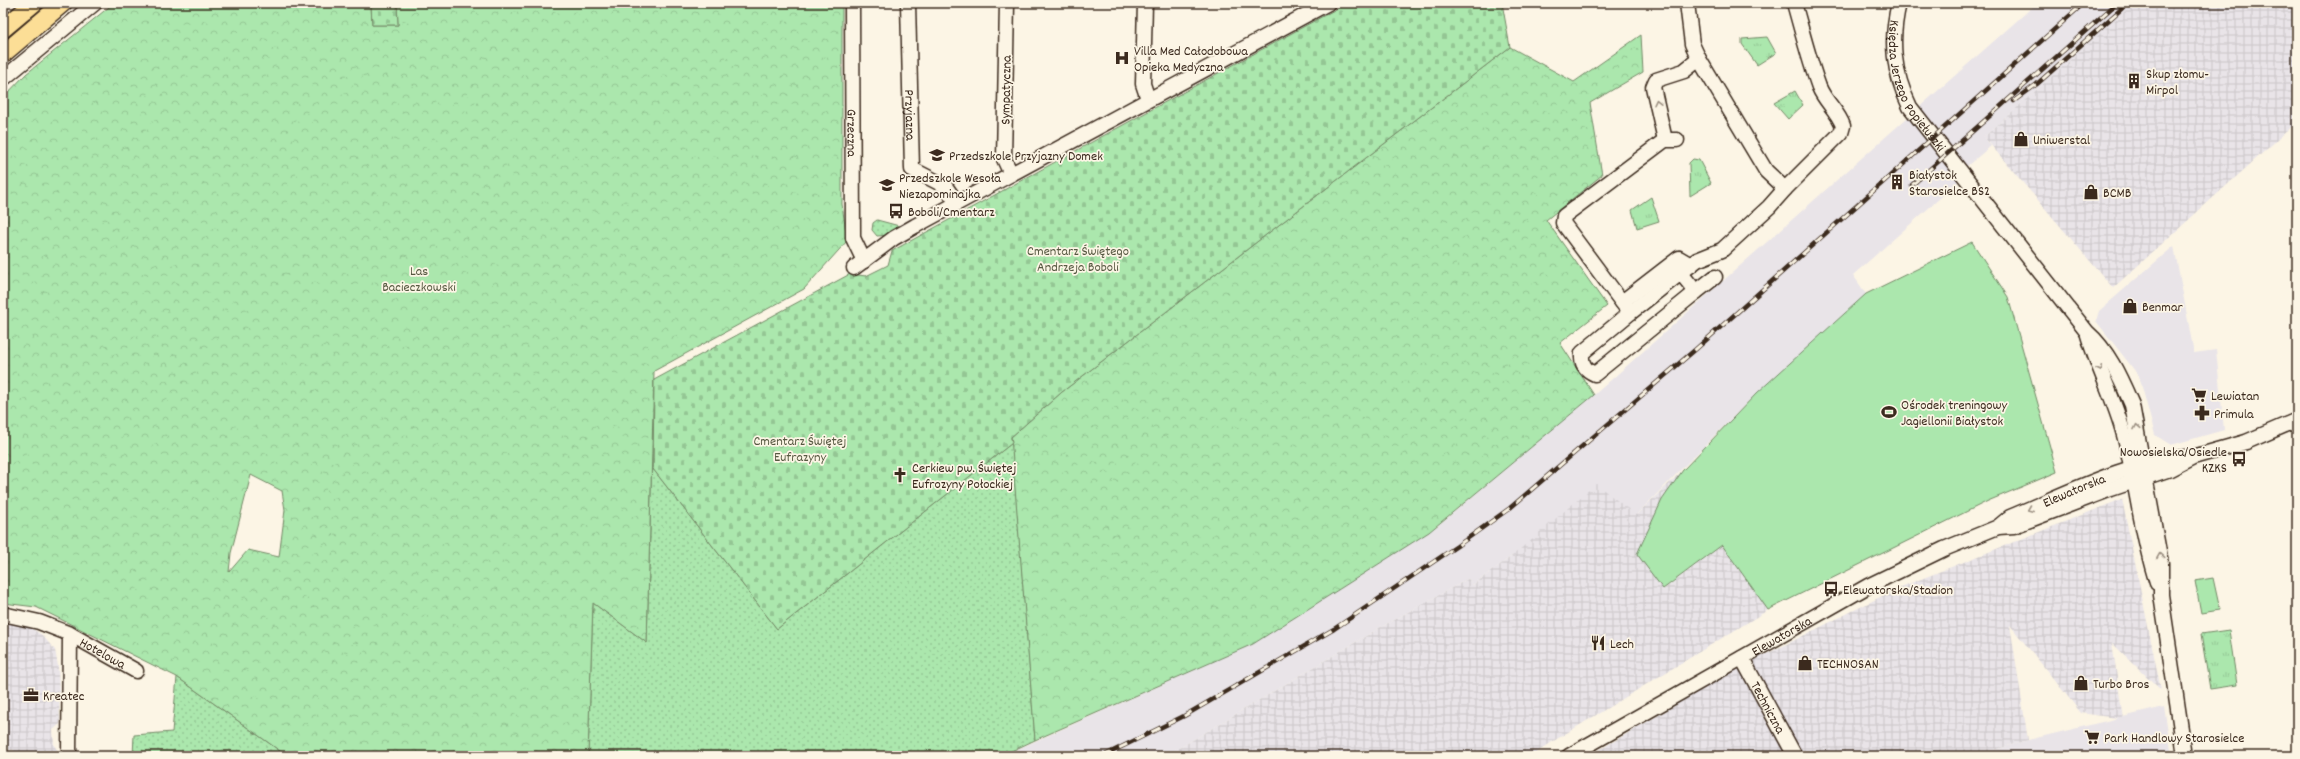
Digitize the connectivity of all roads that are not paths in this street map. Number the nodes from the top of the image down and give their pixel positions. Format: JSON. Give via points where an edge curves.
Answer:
{"nodes":[{"id":1,"x":34,"y":3,"type":"edge"},
{"id":2,"x":63,"y":3,"type":"edge"},
{"id":3,"x":95,"y":3,"type":"edge"},
{"id":4,"x":852,"y":3,"type":"edge"},
{"id":5,"x":908,"y":3,"type":"edge"},
{"id":6,"x":1007,"y":3,"type":"edge"},
{"id":7,"x":1145,"y":3,"type":"edge"},
{"id":8,"x":1328,"y":3,"type":"edge"},
{"id":9,"x":1687,"y":3,"type":"edge"},
{"id":10,"x":1794,"y":3,"type":"edge"},
{"id":11,"x":1899,"y":3,"type":"edge"},
{"id":12,"x":3,"y":29,"type":"edge"},
{"id":13,"x":3,"y":54,"type":"edge"},
{"id":14,"x":1699,"y":59,"type":"junction"},
{"id":15,"x":3,"y":79,"type":"edge"},
{"id":16,"x":1148,"y":99,"type":"junction"},
{"id":17,"x":1012,"y":174,"type":"junction"},
{"id":18,"x":1785,"y":189,"type":"junction"},
{"id":19,"x":957,"y":203,"type":"junction"},
{"id":20,"x":1686,"y":268,"type":"junction"},
{"id":21,"x":1715,"y":276,"type":"dead end"},
{"id":22,"x":1696,"y":292,"type":"junction"},
{"id":23,"x":1626,"y":308,"type":"junction"},
{"id":24,"x":2297,"y":420,"type":"edge"},
{"id":25,"x":2139,"y":473,"type":"junction"},
{"id":26,"x":3,"y":614,"type":"edge"},
{"id":27,"x":70,"y":634,"type":"junction"},
{"id":28,"x":1742,"y":658,"type":"junction"},
{"id":29,"x":136,"y":671,"type":"dead end"},
{"id":30,"x":69,"y":756,"type":"edge"},
{"id":31,"x":1569,"y":756,"type":"edge"},
{"id":32,"x":1795,"y":756,"type":"edge"},
{"id":33,"x":2185,"y":756,"type":"edge"}],
"edges":[{"from":1,"to":12,"type":"main road"},
{"from":2,"to":13,"type":"main road"},
{"from":3,"to":15,"type":"street"},
{"from":4,"to":19,"type":"street","name":"Grzeczna","via":[[853,238],[859,265],[894,238]]},
{"from":5,"to":19,"type":"street","name":"Przyjazna","via":[[912,169],[945,186]]},
{"from":6,"to":17,"type":"street","name":"Sympatyczna","via":[[1004,159]]},
{"from":7,"to":16,"type":"street","via":[[1144,84]]},
{"from":8,"to":16,"type":"street"},
{"from":9,"to":14,"type":"street","via":[[1692,44]]},
{"from":10,"to":18,"type":"street","via":[[1819,87],[1843,126],[1841,133]]},
{"from":11,"to":25,"type":"street","name":"Księdza Jerzego Popiełuszki","via":[[1893,45],[1900,84],[1910,107],[2087,332],[2095,359],[2114,399]]},
{"from":14,"to":18,"type":"street","via":[[1766,171]]},
{"from":23,"to":14,"type":"street","one_way":true,"via":[[1563,223],[1564,216],[1671,140],[1653,87],[1656,80],[1684,70]]},
{"from":16,"to":17,"type":"street"},
{"from":17,"to":19,"type":"street"},
{"from":18,"to":20,"type":"street","via":[[1722,250]]},
{"from":20,"to":22,"type":"street"},
{"from":20,"to":23,"type":"street"},
{"from":21,"to":22,"type":"street"},
{"from":22,"to":23,"type":"street","via":[[1595,374],[1588,371],[1581,361],[1582,353]]},
{"from":24,"to":25,"type":"street","name":"Elewatorska","via":[[2246,442],[2193,457],[2170,469]]},
{"from":25,"to":28,"type":"street","name":"Elewatorska","via":[[2010,517],[1998,527],[1922,558]]},
{"from":25,"to":33,"type":"street","name":"Księdza Jerzego Popiełuszki","via":[[2161,563],[2161,595]]},
{"from":26,"to":27,"type":"street","name":"Hotelowa","via":[[39,622]]},
{"from":27,"to":29,"type":"street","name":"Hotelowa"},
{"from":27,"to":30,"type":"street","name":"Hotelowa"},
{"from":28,"to":31,"type":"street","name":"Elewatorska"},
{"from":28,"to":32,"type":"street","name":"Techniczna"}]}
